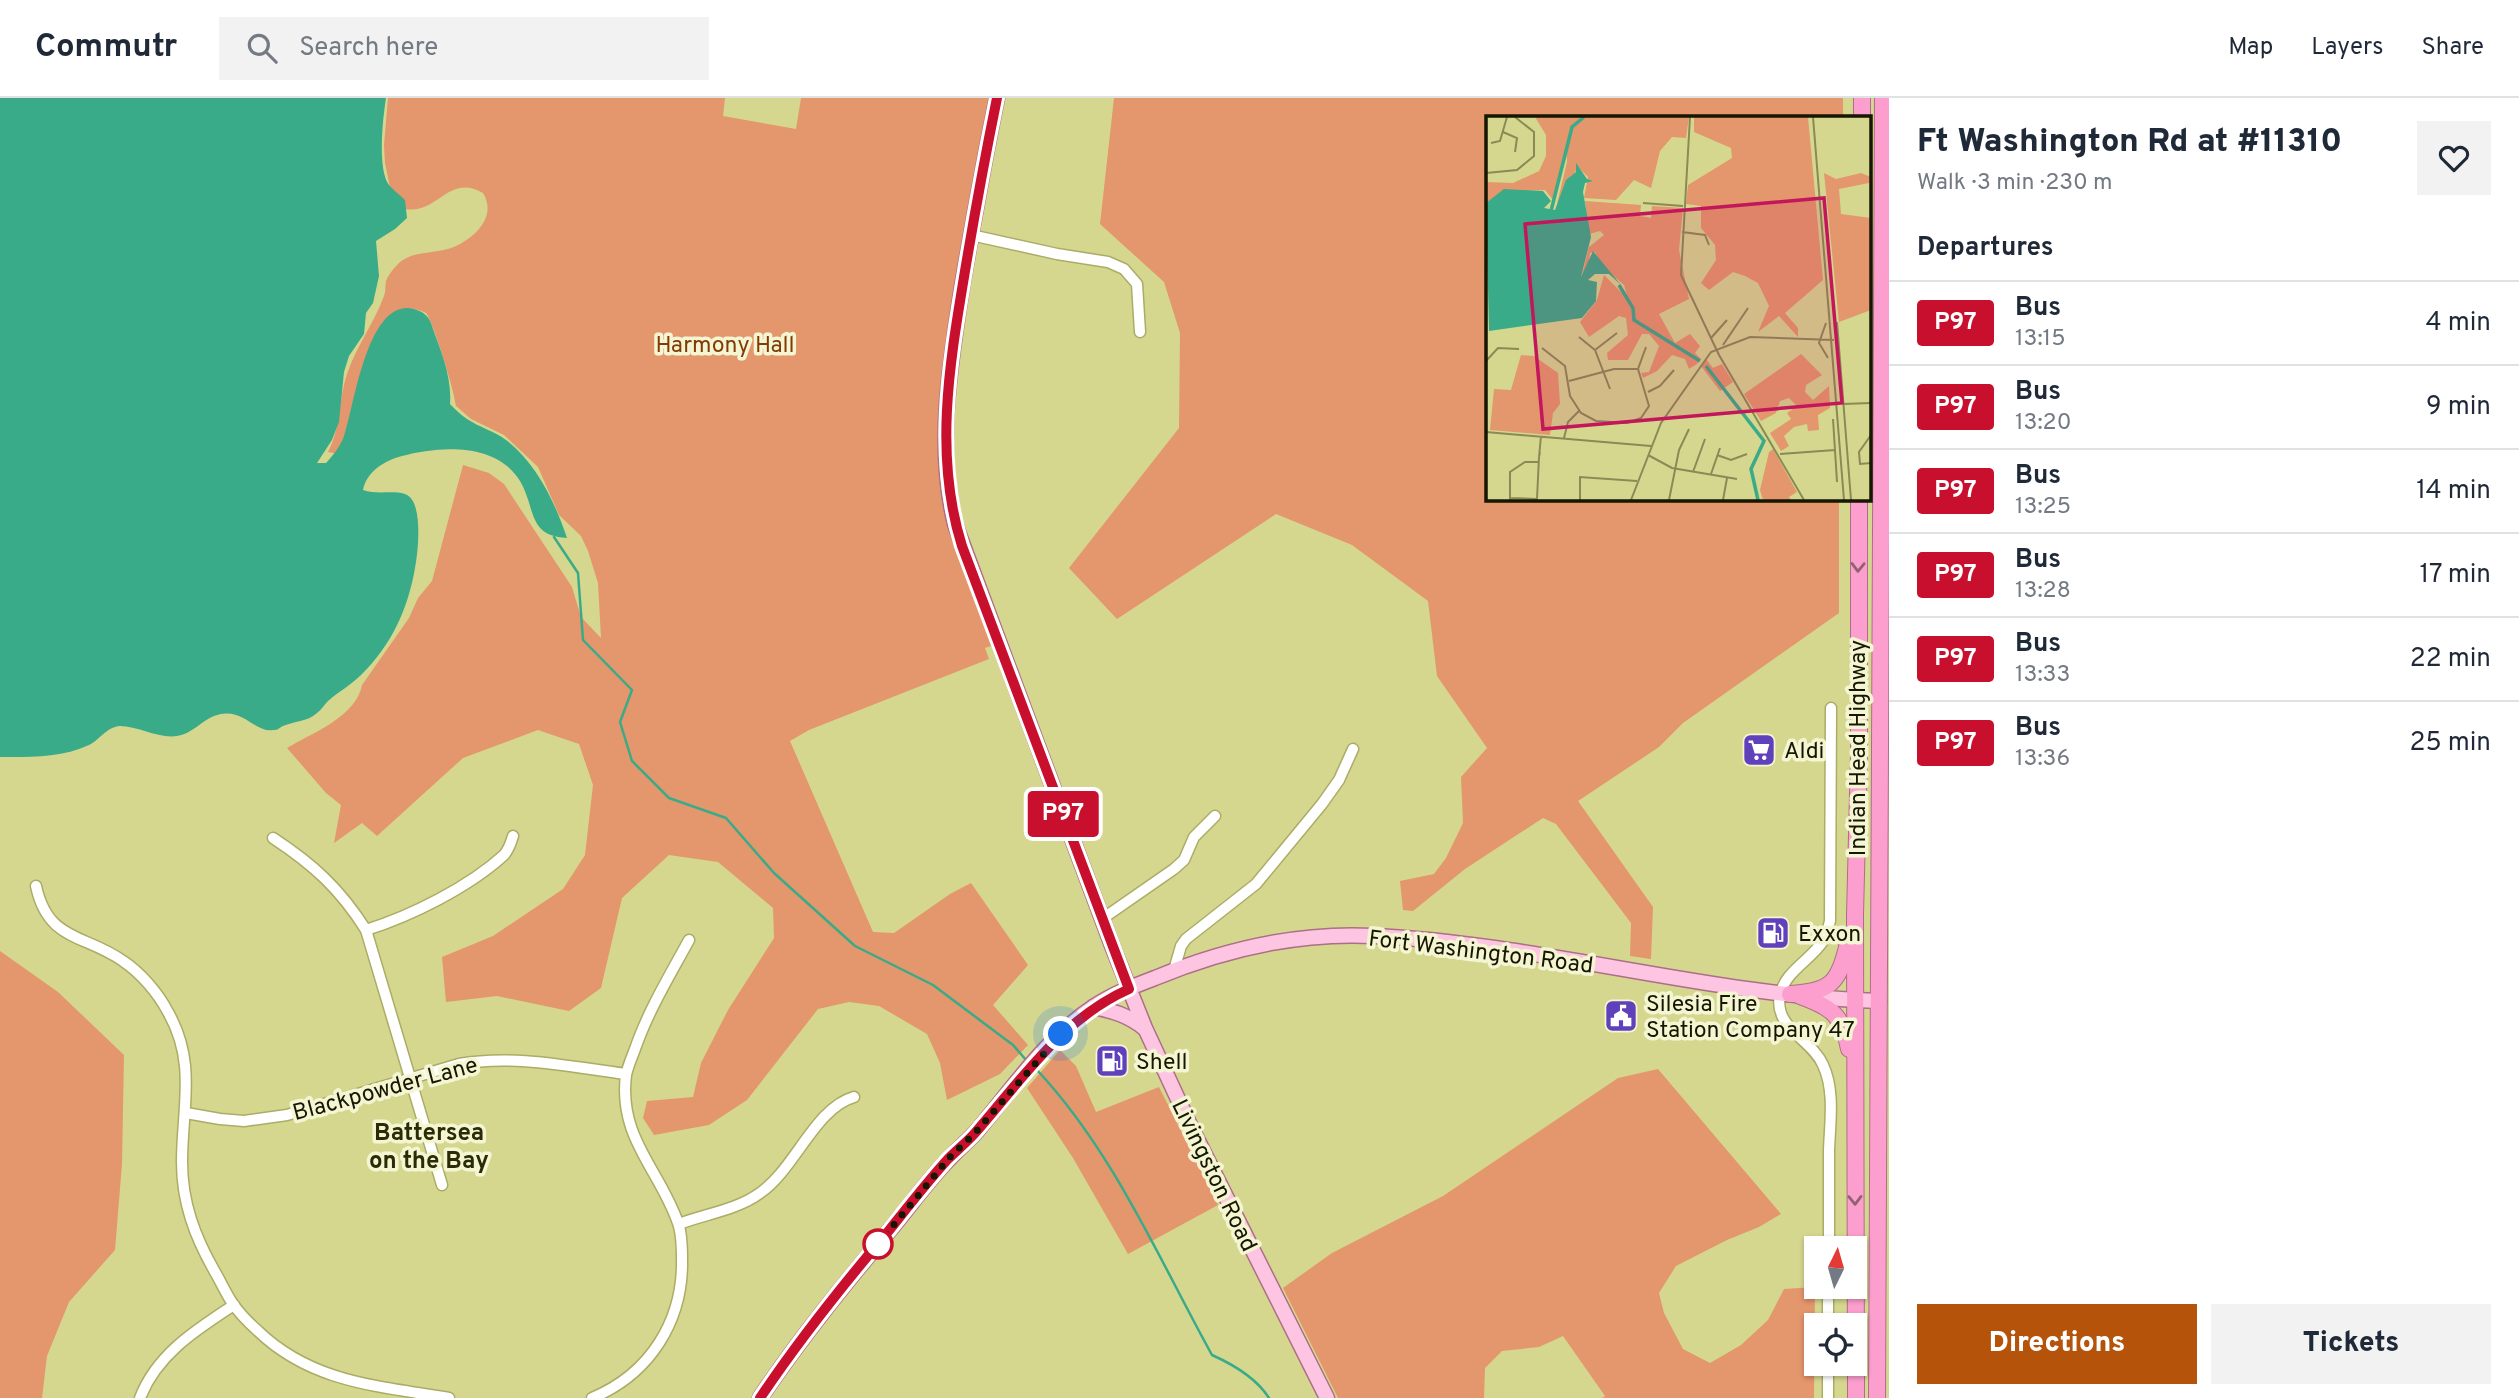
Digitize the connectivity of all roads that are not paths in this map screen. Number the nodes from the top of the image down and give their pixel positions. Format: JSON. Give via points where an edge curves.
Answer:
{"nodes":[{"id":1,"x":997,"y":98,"type":"edge"},
{"id":2,"x":1862,"y":98,"type":"edge"},
{"id":3,"x":1883,"y":98,"type":"edge"},
{"id":4,"x":1862,"y":116,"type":"edge"},
{"id":5,"x":971,"y":235,"type":"junction"},
{"id":6,"x":1140,"y":332,"type":"dead end"},
{"id":7,"x":1859,"y":500,"type":"edge"},
{"id":8,"x":1831,"y":708,"type":"dead end"},
{"id":9,"x":1353,"y":749,"type":"dead end"},
{"id":10,"x":1215,"y":816,"type":"dead end"},
{"id":11,"x":513,"y":836,"type":"dead end"},
{"id":12,"x":274,"y":838,"type":"dead end"},
{"id":13,"x":36,"y":886,"type":"dead end"},
{"id":14,"x":1855,"y":909,"type":"junction"},
{"id":15,"x":1102,"y":919,"type":"junction"},
{"id":16,"x":366,"y":930,"type":"junction"},
{"id":17,"x":689,"y":940,"type":"dead end"},
{"id":18,"x":1174,"y":970,"type":"junction"},
{"id":19,"x":1129,"y":989,"type":"junction"},
{"id":20,"x":1789,"y":994,"type":"junction"},
{"id":21,"x":1856,"y":1000,"type":"junction"},
{"id":22,"x":1884,"y":1001,"type":"edge"},
{"id":23,"x":1093,"y":1007,"type":"junction"},
{"id":24,"x":1145,"y":1028,"type":"junction"},
{"id":25,"x":626,"y":1074,"type":"junction"},
{"id":26,"x":412,"y":1079,"type":"junction"},
{"id":27,"x":1855,"y":1085,"type":"junction"},
{"id":28,"x":854,"y":1097,"type":"dead end"},
{"id":29,"x":186,"y":1113,"type":"junction"},
{"id":30,"x":442,"y":1185,"type":"dead end"},
{"id":31,"x":679,"y":1224,"type":"junction"},
{"id":32,"x":1829,"y":1236,"type":"edge"},
{"id":33,"x":234,"y":1306,"type":"junction"},
{"id":34,"x":1828,"y":1376,"type":"edge"},
{"id":35,"x":140,"y":1398,"type":"edge"},
{"id":36,"x":449,"y":1398,"type":"edge"},
{"id":37,"x":592,"y":1398,"type":"edge"},
{"id":38,"x":760,"y":1398,"type":"edge"},
{"id":39,"x":1327,"y":1398,"type":"edge"},
{"id":40,"x":1828,"y":1398,"type":"edge"},
{"id":41,"x":1856,"y":1398,"type":"edge"},
{"id":42,"x":1877,"y":1398,"type":"edge"}],
"edges":[{"from":1,"to":5,"type":"main road","name":"Livingston Road"},
{"from":2,"to":4,"type":"highway"},
{"from":3,"to":22,"type":"highway","name":"Indian Head Highway","via":[[1878,794]]},
{"from":5,"to":6,"type":"street","via":[[1124,269],[1137,284]]},
{"from":5,"to":15,"type":"main road","name":"Livingston Road","via":[[946,411],[945,464],[951,507]]},
{"from":7,"to":14,"type":"highway","name":"Indian Head Highway","one_way":true},
{"from":8,"to":20,"type":"street","via":[[1830,921],[1821,945],[1801,962]]},
{"from":9,"to":18,"type":"street","via":[[1322,804],[1256,884],[1186,939]]},
{"from":10,"to":15,"type":"street","via":[[1194,837],[1184,860]]},
{"from":11,"to":16,"type":"street","via":[[505,854],[460,886]]},
{"from":12,"to":16,"type":"street","via":[[327,879]]},
{"from":13,"to":29,"type":"street","via":[[49,920],[121,960],[163,1003],[185,1055]]},
{"from":14,"to":20,"type":"highway","via":[[1844,961],[1828,986],[1818,992]]},
{"from":14,"to":21,"type":"highway","name":"Indian Head Highway"},
{"from":15,"to":19,"type":"main road","name":"Livingston Road"},
{"from":16,"to":26,"type":"street"},
{"from":17,"to":25,"type":"street","via":[[647,1018]]},
{"from":18,"to":19,"type":"main road","name":"Fort Washington Road"},
{"from":18,"to":20,"type":"main road","name":"Fort Washington Road","via":[[1261,944],[1373,936]]},
{"from":19,"to":23,"type":"main road","name":"Fort Washington Road"},
{"from":19,"to":24,"type":"main road","name":"Livingston Road"},
{"from":20,"to":21,"type":"main road","name":"Fort Washington Road"},
{"from":20,"to":27,"type":"highway","via":[[1826,1007],[1842,1022]]},
{"from":20,"to":32,"type":"street","via":[[1781,1017],[1815,1051],[1827,1074]]},
{"from":21,"to":22,"type":"main road","name":"Fort Washington Road"},
{"from":21,"to":27,"type":"highway","name":"Indian Head Highway"},
{"from":22,"to":42,"type":"highway","name":"Indian Head Highway"},
{"from":23,"to":24,"type":"main road","via":[[1132,1018]]},
{"from":23,"to":38,"type":"main road","name":"Fort Washington Road","via":[[1048,1047],[932,1178],[823,1310]]},
{"from":24,"to":39,"type":"main road","name":"Livingston Road"},
{"from":25,"to":26,"type":"street","name":"Blackpowder Lane","via":[[489,1060]]},
{"from":25,"to":31,"type":"street","via":[[632,1132]]},
{"from":26,"to":29,"type":"street","name":"Blackpowder Lane","via":[[262,1119]]},
{"from":26,"to":30,"type":"street"},
{"from":27,"to":41,"type":"highway","name":"Indian Head Highway","one_way":true},
{"from":28,"to":31,"type":"street","via":[[830,1110],[787,1167],[759,1194]]},
{"from":29,"to":33,"type":"street","via":[[182,1158],[187,1206],[200,1244]]},
{"from":31,"to":37,"type":"street","via":[[681,1287],[671,1322],[640,1366],[618,1385]]},
{"from":33,"to":35,"type":"street","via":[[166,1356]]},
{"from":33,"to":36,"type":"street","via":[[270,1343],[312,1368],[347,1380]]},
{"from":34,"to":40,"type":"street"}]}
